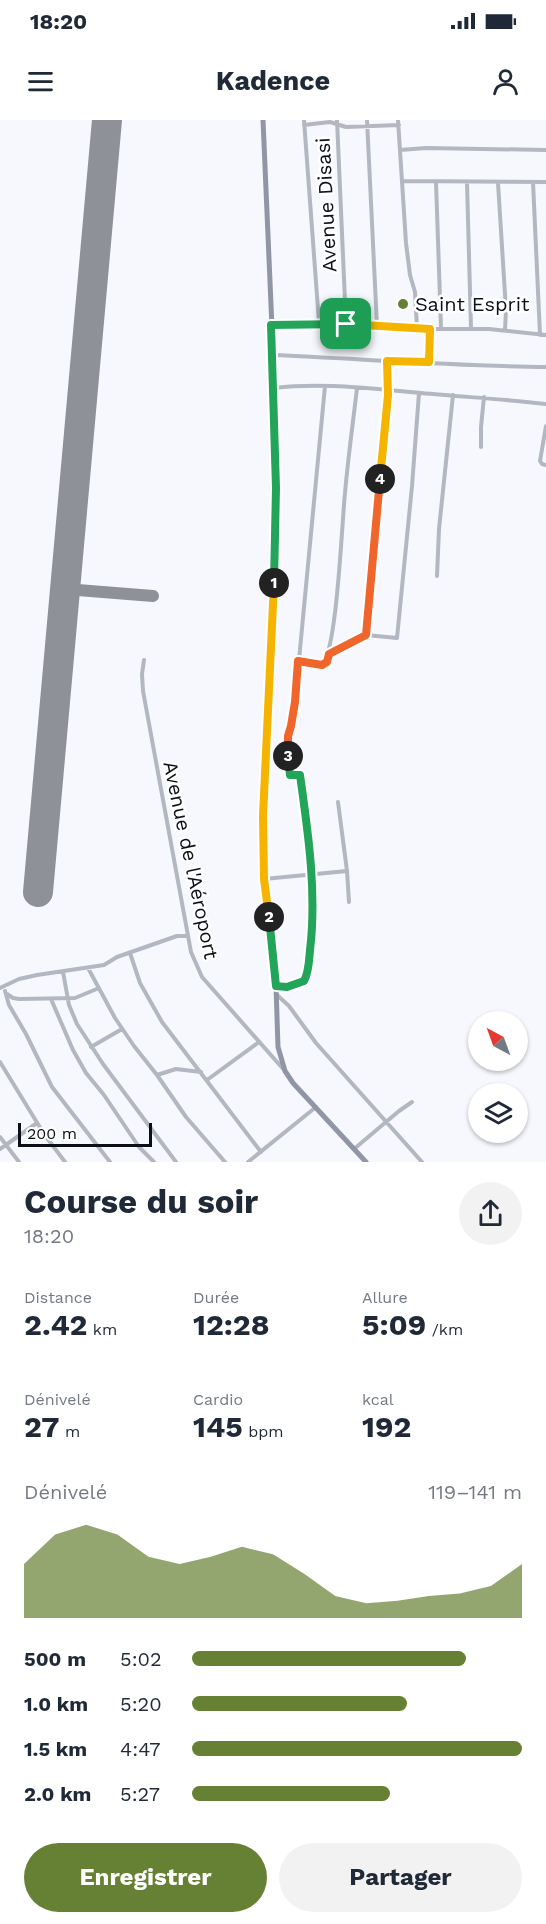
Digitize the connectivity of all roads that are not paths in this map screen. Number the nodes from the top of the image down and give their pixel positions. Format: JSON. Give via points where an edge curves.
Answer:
{"nodes":[{"id":1,"x":263,"y":120,"type":"edge"},
{"id":2,"x":367,"y":120,"type":"edge"},
{"id":3,"x":304,"y":122,"type":"edge"},
{"id":4,"x":337,"y":122,"type":"edge"},
{"id":5,"x":398,"y":123,"type":"edge"},
{"id":6,"x":367,"y":126,"type":"junction"},
{"id":7,"x":400,"y":150,"type":"junction"},
{"id":8,"x":546,"y":150,"type":"edge"},
{"id":9,"x":403,"y":181,"type":"junction"},
{"id":10,"x":436,"y":182,"type":"junction"},
{"id":11,"x":532,"y":182,"type":"junction"},
{"id":12,"x":546,"y":182,"type":"edge"},
{"id":13,"x":467,"y":183,"type":"junction"},
{"id":14,"x":498,"y":183,"type":"junction"},
{"id":15,"x":319,"y":323,"type":"junction"},
{"id":16,"x":346,"y":324,"type":"junction"},
{"id":17,"x":271,"y":325,"type":"junction"},
{"id":18,"x":377,"y":326,"type":"junction"},
{"id":19,"x":417,"y":328,"type":"junction"},
{"id":20,"x":441,"y":328,"type":"junction"},
{"id":21,"x":471,"y":328,"type":"junction"},
{"id":22,"x":430,"y":329,"type":"junction"},
{"id":23,"x":505,"y":330,"type":"junction"},
{"id":24,"x":540,"y":335,"type":"junction"},
{"id":25,"x":546,"y":335,"type":"edge"},
{"id":26,"x":273,"y":355,"type":"junction"},
{"id":27,"x":387,"y":361,"type":"junction"},
{"id":28,"x":429,"y":362,"type":"junction"},
{"id":29,"x":546,"y":367,"type":"edge"},
{"id":30,"x":325,"y":386,"type":"junction"},
{"id":31,"x":274,"y":388,"type":"junction"},
{"id":32,"x":357,"y":388,"type":"junction"},
{"id":33,"x":387,"y":389,"type":"junction"},
{"id":34,"x":419,"y":393,"type":"junction"},
{"id":35,"x":453,"y":395,"type":"junction"},
{"id":36,"x":484,"y":397,"type":"junction"},
{"id":37,"x":546,"y":404,"type":"edge"},
{"id":38,"x":546,"y":430,"type":"edge"},
{"id":39,"x":481,"y":447,"type":"dead end"},
{"id":40,"x":546,"y":465,"type":"edge"},
{"id":41,"x":437,"y":576,"type":"dead end"},
{"id":42,"x":366,"y":635,"type":"junction"},
{"id":43,"x":329,"y":654,"type":"junction"},
{"id":44,"x":144,"y":660,"type":"dead end"},
{"id":45,"x":298,"y":661,"type":"junction"},
{"id":46,"x":338,"y":802,"type":"dead end"},
{"id":47,"x":347,"y":871,"type":"junction"},
{"id":48,"x":311,"y":873,"type":"junction"},
{"id":49,"x":264,"y":879,"type":"junction"},
{"id":50,"x":349,"y":902,"type":"dead end"},
{"id":51,"x":187,"y":936,"type":"junction"},
{"id":52,"x":130,"y":953,"type":"junction"},
{"id":53,"x":88,"y":968,"type":"junction"},
{"id":54,"x":63,"y":972,"type":"junction"},
{"id":55,"x":276,"y":986,"type":"junction"},
{"id":56,"x":99,"y":988,"type":"junction"},
{"id":57,"x":2,"y":989,"type":"edge"},
{"id":58,"x":276,"y":995,"type":"junction"},
{"id":59,"x":67,"y":998,"type":"junction"},
{"id":60,"x":51,"y":999,"type":"junction"},
{"id":61,"x":122,"y":1029,"type":"junction"},
{"id":62,"x":259,"y":1042,"type":"junction"},
{"id":63,"x":91,"y":1047,"type":"junction"},
{"id":64,"x":0,"y":1062,"type":"edge"},
{"id":65,"x":285,"y":1071,"type":"junction"},
{"id":66,"x":201,"y":1072,"type":"junction"},
{"id":67,"x":158,"y":1075,"type":"junction"},
{"id":68,"x":207,"y":1080,"type":"junction"},
{"id":69,"x":412,"y":1102,"type":"dead end"},
{"id":70,"x":316,"y":1107,"type":"junction"},
{"id":71,"x":386,"y":1122,"type":"junction"},
{"id":72,"x":37,"y":1123,"type":"junction"},
{"id":73,"x":0,"y":1137,"type":"edge"},
{"id":74,"x":7,"y":1144,"type":"junction"},
{"id":75,"x":0,"y":1149,"type":"edge"},
{"id":76,"x":354,"y":1149,"type":"junction"},
{"id":77,"x":261,"y":1152,"type":"junction"},
{"id":78,"x":19,"y":1162,"type":"edge"},
{"id":79,"x":65,"y":1162,"type":"edge"},
{"id":80,"x":110,"y":1162,"type":"edge"},
{"id":81,"x":154,"y":1162,"type":"edge"},
{"id":82,"x":176,"y":1162,"type":"edge"},
{"id":83,"x":225,"y":1162,"type":"edge"},
{"id":84,"x":248,"y":1162,"type":"edge"},
{"id":85,"x":366,"y":1162,"type":"edge"},
{"id":86,"x":422,"y":1162,"type":"edge"}],
"edges":[{"from":1,"to":17,"type":"main road"},
{"from":2,"to":6,"type":"street"},
{"from":3,"to":4,"type":"street"},
{"from":3,"to":15,"type":"street"},
{"from":4,"to":6,"type":"street","via":[[346,127]]},
{"from":4,"to":16,"type":"street","name":"Avenue Disasi"},
{"from":5,"to":6,"type":"street"},
{"from":5,"to":7,"type":"street"},
{"from":6,"to":18,"type":"street"},
{"from":7,"to":8,"type":"street"},
{"from":7,"to":9,"type":"street"},
{"from":9,"to":10,"type":"street"},
{"from":9,"to":19,"type":"street"},
{"from":10,"to":13,"type":"street"},
{"from":10,"to":20,"type":"street"},
{"from":11,"to":12,"type":"street"},
{"from":11,"to":14,"type":"street"},
{"from":11,"to":24,"type":"street"},
{"from":13,"to":14,"type":"street"},
{"from":13,"to":21,"type":"street"},
{"from":14,"to":23,"type":"street"},
{"from":15,"to":16,"type":"street"},
{"from":15,"to":17,"type":"street"},
{"from":16,"to":18,"type":"street"},
{"from":17,"to":26,"type":"main road"},
{"from":18,"to":19,"type":"street"},
{"from":19,"to":22,"type":"street"},
{"from":20,"to":21,"type":"street"},
{"from":20,"to":22,"type":"street"},
{"from":21,"to":23,"type":"street"},
{"from":22,"to":28,"type":"street"},
{"from":23,"to":24,"type":"street"},
{"from":24,"to":25,"type":"street"},
{"from":26,"to":27,"type":"street"},
{"from":26,"to":31,"type":"main road"},
{"from":27,"to":28,"type":"street"},
{"from":27,"to":33,"type":"street"},
{"from":28,"to":29,"type":"street"},
{"from":30,"to":31,"type":"street"},
{"from":30,"to":32,"type":"street"},
{"from":30,"to":45,"type":"street"},
{"from":31,"to":49,"type":"main road","via":[[276,521],[263,816]]},
{"from":32,"to":33,"type":"street"},
{"from":32,"to":43,"type":"street"},
{"from":33,"to":34,"type":"street"},
{"from":33,"to":42,"type":"street"},
{"from":34,"to":35,"type":"street"},
{"from":34,"to":42,"type":"street","via":[[397,638]]},
{"from":35,"to":36,"type":"street"},
{"from":35,"to":41,"type":"street"},
{"from":36,"to":37,"type":"street"},
{"from":36,"to":39,"type":"street"},
{"from":38,"to":40,"type":"street","via":[[540,464]]},
{"from":42,"to":43,"type":"street"},
{"from":43,"to":45,"type":"street","via":[[322,665]]},
{"from":44,"to":51,"type":"street","name":"Avenue de l'Aéroport","via":[[143,691]]},
{"from":45,"to":48,"type":"street","via":[[288,761],[290,775],[300,775]]},
{"from":46,"to":47,"type":"street"},
{"from":47,"to":48,"type":"street"},
{"from":47,"to":50,"type":"street"},
{"from":48,"to":49,"type":"street"},
{"from":48,"to":55,"type":"street","via":[[311,937],[306,978],[287,987]]},
{"from":49,"to":55,"type":"main road"},
{"from":51,"to":52,"type":"street"},
{"from":51,"to":62,"type":"street","name":"Avenue de l'Aéroport","via":[[202,976]]},
{"from":52,"to":53,"type":"street"},
{"from":52,"to":66,"type":"street","via":[[140,983],[162,1022]]},
{"from":53,"to":54,"type":"street"},
{"from":53,"to":56,"type":"street"},
{"from":54,"to":57,"type":"street","via":[[19,979]]},
{"from":54,"to":59,"type":"street"},
{"from":55,"to":58,"type":"main road"},
{"from":56,"to":59,"type":"street"},
{"from":56,"to":61,"type":"street"},
{"from":57,"to":60,"type":"street","via":[[13,998]]},
{"from":57,"to":80,"type":"street","via":[[52,1087]]},
{"from":58,"to":65,"type":"main road","via":[[279,1051]]},
{"from":58,"to":71,"type":"street"},
{"from":59,"to":60,"type":"street"},
{"from":59,"to":63,"type":"street","via":[[72,1016]]},
{"from":60,"to":81,"type":"street","via":[[86,1073]]},
{"from":61,"to":63,"type":"street"},
{"from":61,"to":67,"type":"street"},
{"from":62,"to":65,"type":"street","name":"Avenue de l'Aéroport"},
{"from":62,"to":68,"type":"street"},
{"from":63,"to":82,"type":"street"},
{"from":64,"to":72,"type":"street"},
{"from":65,"to":70,"type":"main road"},
{"from":66,"to":67,"type":"street","via":[[176,1069]]},
{"from":66,"to":68,"type":"street"},
{"from":67,"to":83,"type":"street","via":[[186,1117]]},
{"from":68,"to":77,"type":"street"},
{"from":69,"to":71,"type":"street"},
{"from":70,"to":76,"type":"main road"},
{"from":70,"to":77,"type":"street"},
{"from":71,"to":76,"type":"street"},
{"from":71,"to":86,"type":"street"},
{"from":72,"to":74,"type":"street"},
{"from":72,"to":79,"type":"street"},
{"from":73,"to":74,"type":"street"},
{"from":74,"to":75,"type":"street"},
{"from":74,"to":78,"type":"street"},
{"from":76,"to":85,"type":"main road"},
{"from":77,"to":84,"type":"street"}]}
